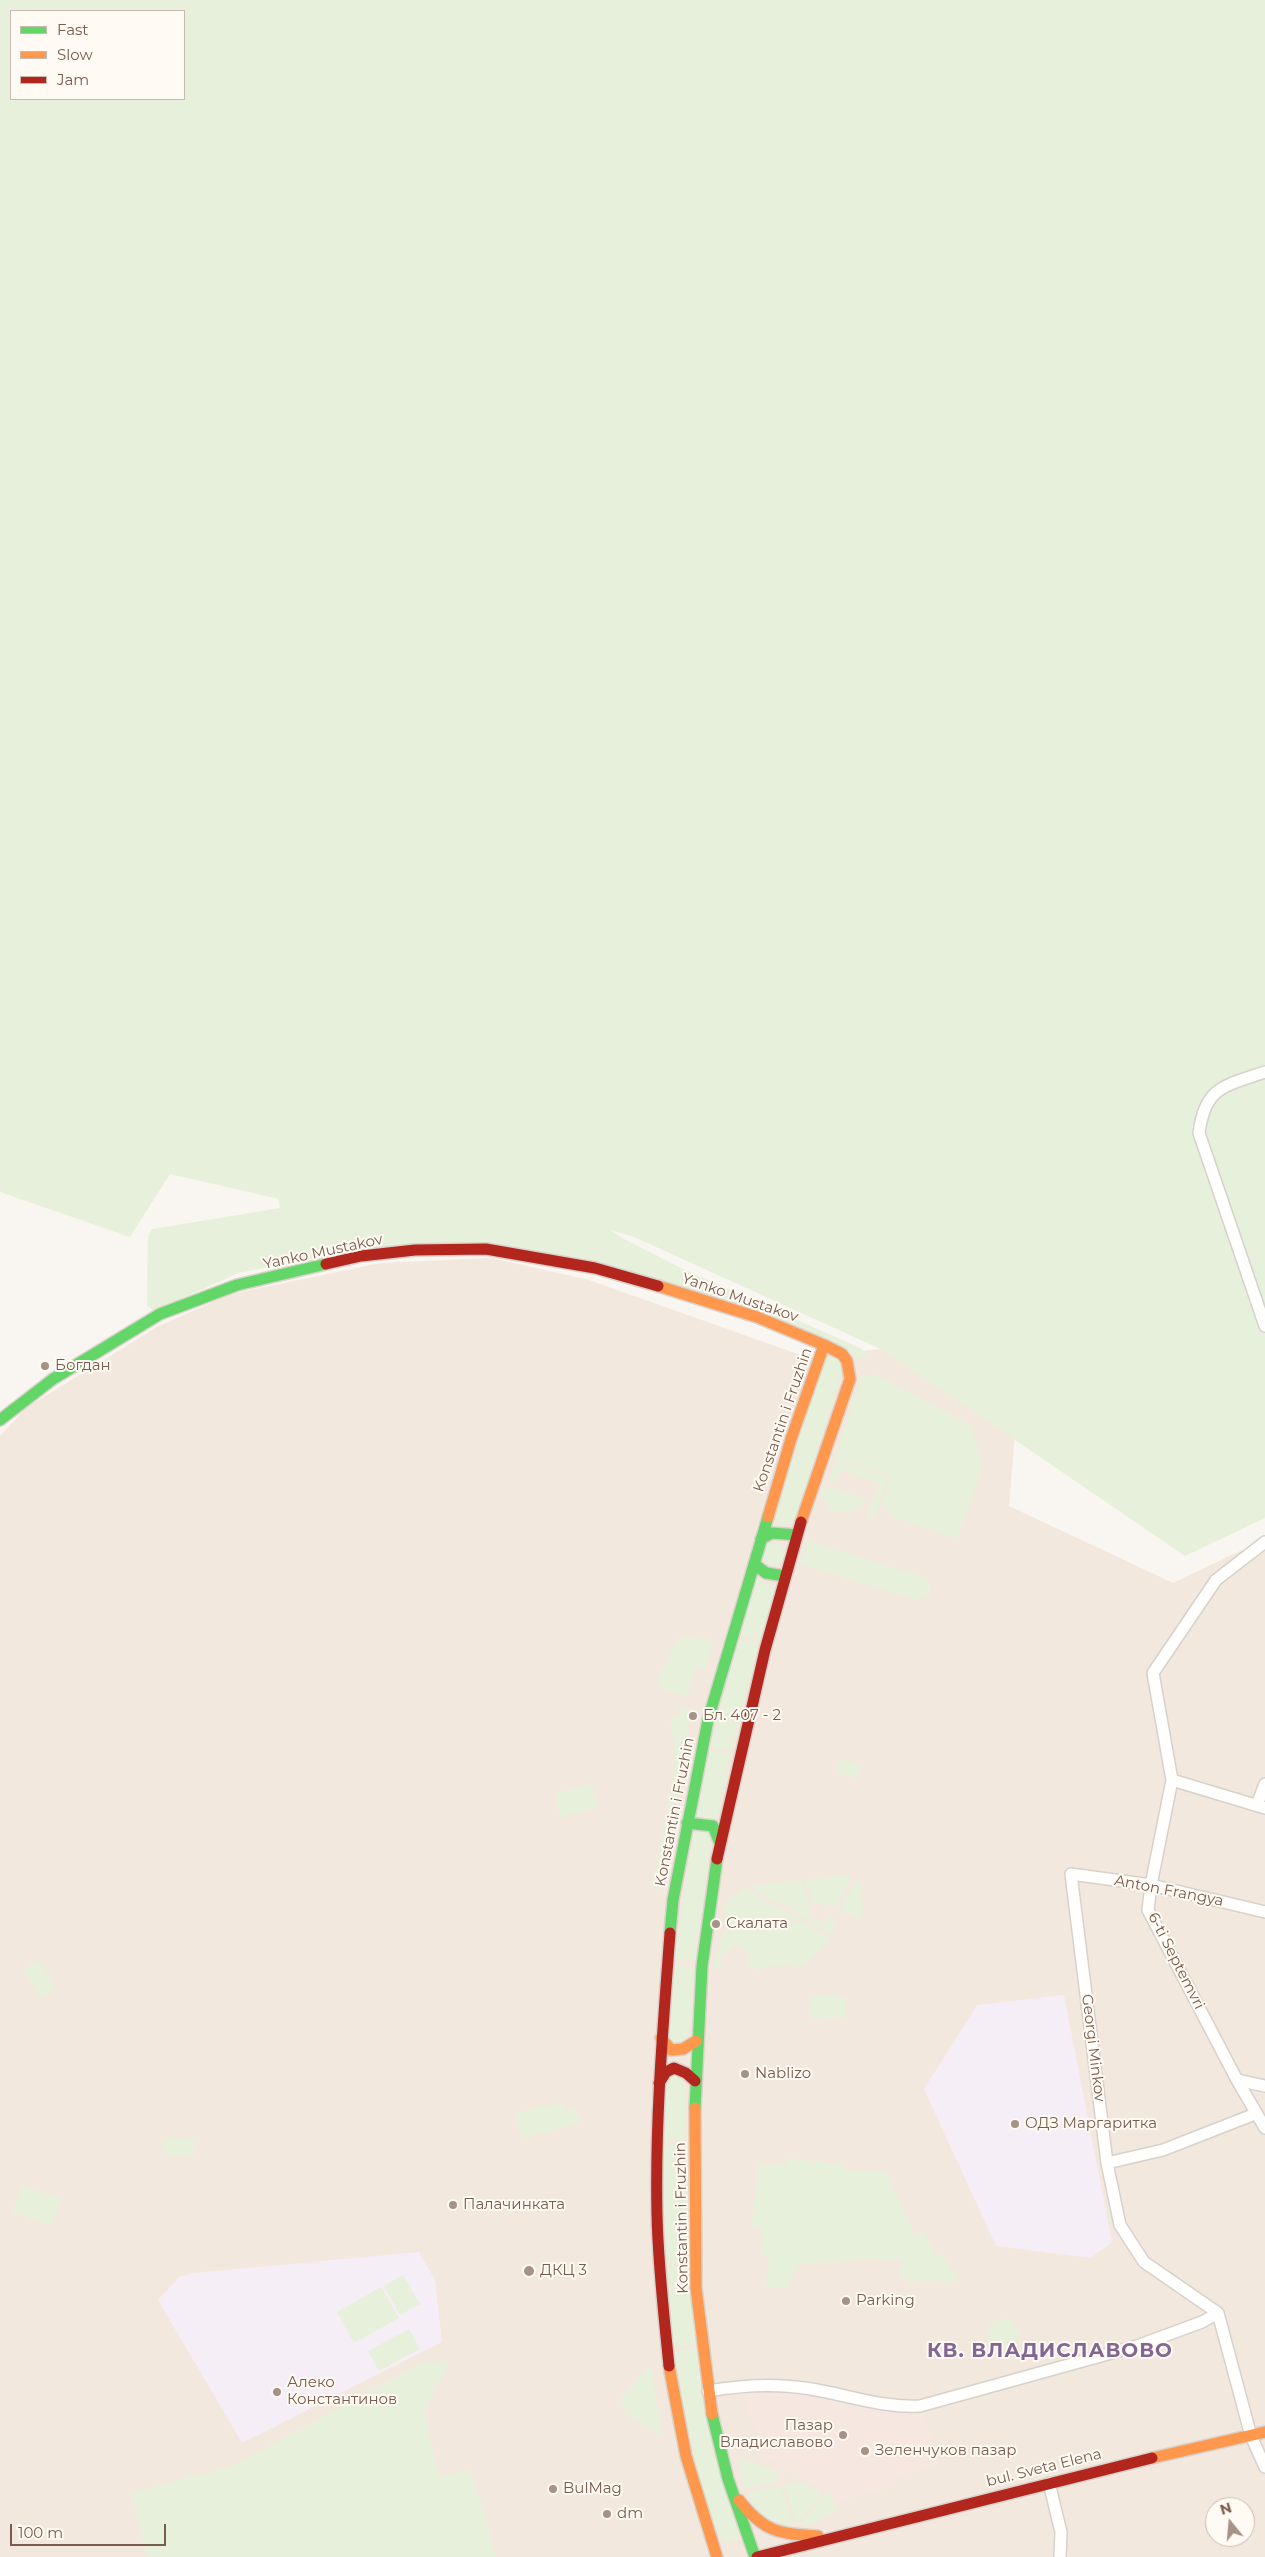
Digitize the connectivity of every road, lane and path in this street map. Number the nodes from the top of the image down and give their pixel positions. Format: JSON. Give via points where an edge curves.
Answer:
{"nodes":[{"id":1,"x":1265,"y":1072,"type":"edge"},
{"id":2,"x":1265,"y":1326,"type":"edge"},
{"id":3,"x":824,"y":1345,"type":"junction"},
{"id":4,"x":0,"y":1420,"type":"edge"},
{"id":5,"x":778,"y":1532,"type":"junction"},
{"id":6,"x":797,"y":1535,"type":"junction"},
{"id":7,"x":761,"y":1539,"type":"junction"},
{"id":8,"x":1265,"y":1542,"type":"edge"},
{"id":9,"x":792,"y":1552,"type":"junction"},
{"id":10,"x":754,"y":1564,"type":"junction"},
{"id":11,"x":785,"y":1576,"type":"junction"},
{"id":12,"x":1172,"y":1780,"type":"junction"},
{"id":13,"x":1265,"y":1784,"type":"edge"},
{"id":14,"x":1261,"y":1807,"type":"edge"},
{"id":15,"x":687,"y":1823,"type":"junction"},
{"id":16,"x":719,"y":1841,"type":"junction"},
{"id":17,"x":1072,"y":1874,"type":"joint"},
{"id":18,"x":1151,"y":1885,"type":"junction"},
{"id":19,"x":1265,"y":1912,"type":"edge"},
{"id":20,"x":661,"y":2038,"type":"junction"},
{"id":21,"x":696,"y":2041,"type":"junction"},
{"id":22,"x":1237,"y":2080,"type":"junction"},
{"id":23,"x":695,"y":2081,"type":"junction"},
{"id":24,"x":659,"y":2083,"type":"junction"},
{"id":25,"x":1265,"y":2086,"type":"edge"},
{"id":26,"x":1255,"y":2114,"type":"junction"},
{"id":27,"x":1265,"y":2128,"type":"edge"},
{"id":28,"x":1107,"y":2163,"type":"junction"},
{"id":29,"x":1218,"y":2313,"type":"junction"},
{"id":30,"x":708,"y":2391,"type":"junction"},
{"id":31,"x":1265,"y":2432,"type":"edge"},
{"id":32,"x":1251,"y":2436,"type":"junction"},
{"id":33,"x":1265,"y":2467,"type":"edge"},
{"id":34,"x":1049,"y":2483,"type":"junction"},
{"id":35,"x":733,"y":2491,"type":"junction"},
{"id":36,"x":832,"y":2537,"type":"junction"},
{"id":37,"x":717,"y":2557,"type":"edge"},
{"id":38,"x":756,"y":2557,"type":"edge"},
{"id":39,"x":799,"y":2557,"type":"edge"},
{"id":40,"x":1060,"y":2557,"type":"edge"}],
"edges":[{"from":1,"to":2,"type":"street","via":[[1214,1092],[1202,1111],[1199,1132]]},
{"from":3,"to":4,"type":"street","name":"Yanko Mustakov","via":[[757,1317],[595,1268],[486,1249],[415,1250],[361,1256],[236,1285],[160,1314],[53,1379]]},
{"from":3,"to":6,"type":"street","name":"Konstantin i Fruzhin","via":[[842,1354],[847,1361],[850,1379]]},
{"from":3,"to":7,"type":"street","name":"Konstantin i Fruzhin"},
{"from":5,"to":6,"type":"street"},
{"from":5,"to":7,"type":"street"},
{"from":5,"to":9,"type":"street","via":[[790,1544]]},
{"from":6,"to":9,"type":"street","name":"Konstantin i Fruzhin"},
{"from":7,"to":10,"type":"street","name":"Konstantin i Fruzhin"},
{"from":8,"to":12,"type":"street","via":[[1216,1580],[1154,1673]]},
{"from":9,"to":11,"type":"street","name":"Konstantin i Fruzhin"},
{"from":10,"to":11,"type":"street","via":[[766,1573]]},
{"from":10,"to":15,"type":"street","name":"Konstantin i Fruzhin","via":[[708,1720]]},
{"from":11,"to":16,"type":"street","name":"Konstantin i Fruzhin"},
{"from":12,"to":14,"type":"street"},
{"from":12,"to":18,"type":"street","name":"6-ti Septemvri"},
{"from":13,"to":14,"type":"street"},
{"from":15,"to":16,"type":"street","via":[[713,1826]]},
{"from":15,"to":20,"type":"street","name":"Konstantin i Fruzhin","via":[[673,1900]]},
{"from":16,"to":21,"type":"street","name":"Konstantin i Fruzhin","via":[[707,1916]]},
{"from":17,"to":18,"type":"street","name":"Anton Frangya"},
{"from":17,"to":28,"type":"street","name":"Georgi Minkov"},
{"from":18,"to":19,"type":"street","name":"Anton Frangya"},
{"from":18,"to":22,"type":"street","name":"6-ti Septemvri","via":[[1148,1910]]},
{"from":20,"to":21,"type":"street","via":[[671,2050],[683,2049]]},
{"from":20,"to":24,"type":"street","name":"Konstantin i Fruzhin"},
{"from":21,"to":23,"type":"street","name":"Konstantin i Fruzhin"},
{"from":22,"to":25,"type":"street"},
{"from":22,"to":26,"type":"street","name":"6-ti Septemvri"},
{"from":23,"to":24,"type":"street","via":[[674,2068],[666,2072]]},
{"from":23,"to":30,"type":"street","name":"Konstantin i Fruzhin","via":[[696,2288]]},
{"from":24,"to":37,"type":"street","name":"Konstantin i Fruzhin","via":[[658,2240],[670,2375],[691,2479]]},
{"from":26,"to":27,"type":"street","name":"6-ti Septemvri"},
{"from":26,"to":28,"type":"street","via":[[1163,2150]]},
{"from":28,"to":29,"type":"street","name":"Georgi Minkov","via":[[1120,2225],[1144,2262]]},
{"from":29,"to":30,"type":"street","via":[[1137,2346],[920,2406],[896,2407],[805,2388],[741,2385]]},
{"from":29,"to":32,"type":"street"},
{"from":30,"to":35,"type":"street","name":"Konstantin i Fruzhin"},
{"from":31,"to":32,"type":"street","name":"bul. Sveta Elena"},
{"from":32,"to":33,"type":"street"},
{"from":32,"to":34,"type":"street","name":"bul. Sveta Elena"},
{"from":34,"to":36,"type":"street","name":"bul. Sveta Elena"},
{"from":34,"to":40,"type":"street","via":[[1061,2532]]},
{"from":35,"to":36,"type":"street","via":[[761,2525],[778,2534]]},
{"from":35,"to":38,"type":"street","name":"Konstantin i Fruzhin"},
{"from":36,"to":38,"type":"street","name":"bul. Sveta Elena"},
{"from":36,"to":39,"type":"street"}]}
